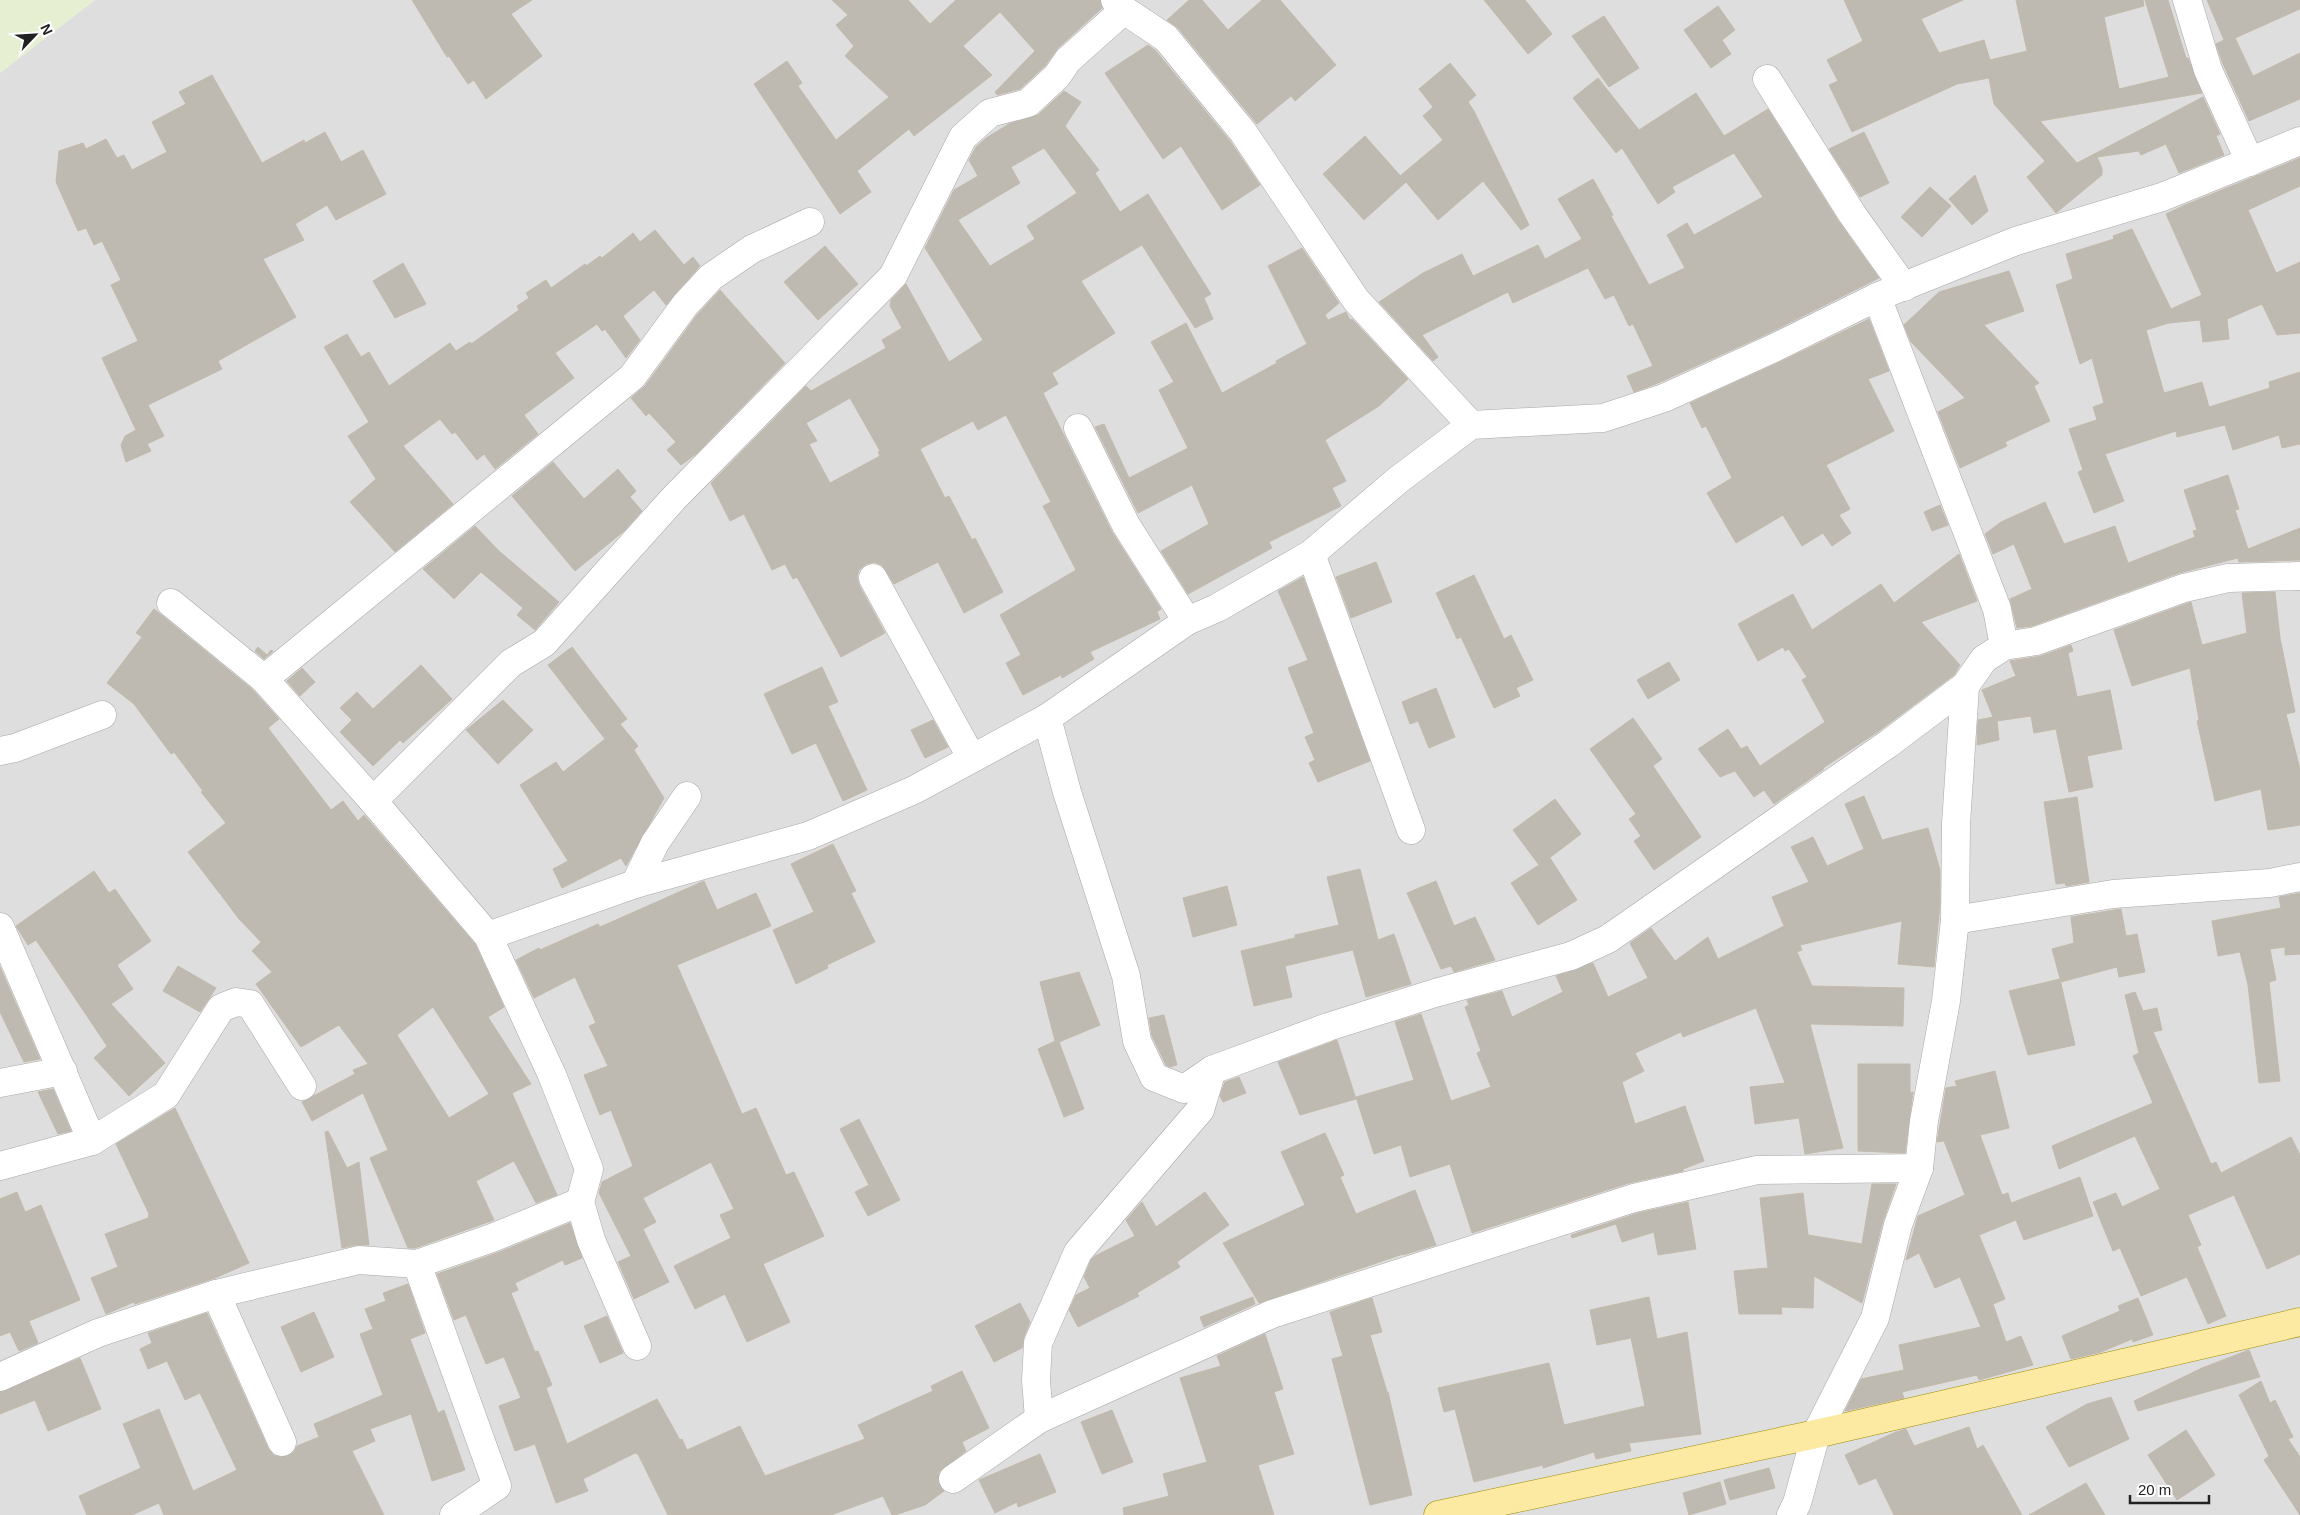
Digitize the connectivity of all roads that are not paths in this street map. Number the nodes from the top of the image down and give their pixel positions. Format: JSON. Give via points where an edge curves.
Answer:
{"nodes":[{"id":1,"x":2187,"y":0,"type":"edge"},
{"id":2,"x":1120,"y":5,"type":"edge"},
{"id":3,"x":1767,"y":79,"type":"dead end"},
{"id":4,"x":2300,"y":141,"type":"edge"},
{"id":5,"x":2250,"y":162,"type":"junction"},
{"id":6,"x":810,"y":222,"type":"dead end"},
{"id":7,"x":1904,"y":287,"type":"junction"},
{"id":8,"x":1877,"y":297,"type":"junction"},
{"id":9,"x":1471,"y":425,"type":"junction"},
{"id":10,"x":1078,"y":428,"type":"dead end"},
{"id":11,"x":1311,"y":554,"type":"junction"},
{"id":12,"x":2300,"y":576,"type":"edge"},
{"id":13,"x":873,"y":578,"type":"dead end"},
{"id":14,"x":172,"y":604,"type":"dead end"},
{"id":15,"x":1187,"y":621,"type":"junction"},
{"id":16,"x":2004,"y":646,"type":"junction"},
{"id":17,"x":264,"y":679,"type":"junction"},
{"id":18,"x":1964,"y":686,"type":"junction"},
{"id":19,"x":102,"y":714,"type":"dead end"},
{"id":20,"x":1047,"y":718,"type":"junction"},
{"id":21,"x":0,"y":751,"type":"edge"},
{"id":22,"x":971,"y":757,"type":"junction"},
{"id":23,"x":687,"y":796,"type":"dead end"},
{"id":24,"x":373,"y":801,"type":"junction"},
{"id":25,"x":1411,"y":830,"type":"dead end"},
{"id":26,"x":2300,"y":877,"type":"edge"},
{"id":27,"x":635,"y":884,"type":"junction"},
{"id":28,"x":1955,"y":920,"type":"junction"},
{"id":29,"x":0,"y":927,"type":"edge"},
{"id":30,"x":488,"y":936,"type":"junction"},
{"id":31,"x":1212,"y":1070,"type":"junction"},
{"id":32,"x":63,"y":1071,"type":"junction"},
{"id":33,"x":0,"y":1083,"type":"edge"},
{"id":34,"x":302,"y":1086,"type":"dead end"},
{"id":35,"x":92,"y":1141,"type":"junction"},
{"id":36,"x":0,"y":1166,"type":"edge"},
{"id":37,"x":1919,"y":1168,"type":"junction"},
{"id":38,"x":580,"y":1202,"type":"junction"},
{"id":39,"x":417,"y":1264,"type":"junction"},
{"id":40,"x":216,"y":1294,"type":"junction"},
{"id":41,"x":2300,"y":1322,"type":"edge"},
{"id":42,"x":637,"y":1346,"type":"dead end"},
{"id":43,"x":0,"y":1377,"type":"edge"},
{"id":44,"x":1039,"y":1418,"type":"junction"},
{"id":45,"x":1816,"y":1434,"type":"junction"},
{"id":46,"x":282,"y":1442,"type":"dead end"},
{"id":47,"x":953,"y":1479,"type":"dead end"},
{"id":48,"x":454,"y":1515,"type":"edge"},
{"id":49,"x":1438,"y":1515,"type":"edge"},
{"id":50,"x":1791,"y":1515,"type":"edge"}],
"edges":[{"from":1,"to":5,"type":"street","via":[[2208,70]]},
{"from":2,"to":9,"type":"street","via":[[1166,38],[1243,132],[1356,300]]},
{"from":2,"to":24,"type":"street","via":[[1057,76],[1028,102],[990,113],[963,137],[894,276],[674,498],[544,643],[511,662]]},
{"from":3,"to":7,"type":"street","via":[[1852,214]]},
{"from":4,"to":5,"type":"street"},
{"from":5,"to":7,"type":"street","via":[[2162,197],[2016,241]]},
{"from":6,"to":17,"type":"street","via":[[752,249],[711,277],[685,305],[632,377]]},
{"from":7,"to":8,"type":"street"},
{"from":8,"to":9,"type":"street","via":[[1656,401],[1603,418]]},
{"from":8,"to":16,"type":"street","via":[[1997,609]]},
{"from":9,"to":11,"type":"street","via":[[1398,480]]},
{"from":10,"to":15,"type":"street","via":[[1126,525]]},
{"from":11,"to":15,"type":"street","via":[[1217,608]]},
{"from":11,"to":25,"type":"street"},
{"from":12,"to":16,"type":"street","via":[[2228,578],[2184,588],[2036,641]]},
{"from":13,"to":22,"type":"street"},
{"from":14,"to":17,"type":"street"},
{"from":15,"to":20,"type":"street"},
{"from":16,"to":18,"type":"street","via":[[1984,660]]},
{"from":17,"to":24,"type":"street"},
{"from":18,"to":28,"type":"street","via":[[1956,824]]},
{"from":18,"to":31,"type":"street","via":[[1888,744],[1608,939],[1571,956],[1435,993],[1328,1027]]},
{"from":19,"to":21,"type":"street"},
{"from":20,"to":22,"type":"street"},
{"from":20,"to":31,"type":"street","via":[[1067,792],[1126,976],[1137,1041],[1154,1077],[1184,1089]]},
{"from":22,"to":27,"type":"street","via":[[914,790],[808,836]]},
{"from":23,"to":27,"type":"street","via":[[655,843]]},
{"from":24,"to":30,"type":"street"},
{"from":26,"to":28,"type":"street","via":[[2270,883],[2113,894]]},
{"from":27,"to":30,"type":"street"},
{"from":28,"to":37,"type":"street","via":[[1946,1001]]},
{"from":29,"to":32,"type":"street"},
{"from":30,"to":38,"type":"street","via":[[552,1076],[589,1169]]},
{"from":31,"to":44,"type":"street","via":[[1200,1110],[1078,1252],[1038,1343]]},
{"from":32,"to":33,"type":"street"},
{"from":32,"to":35,"type":"street"},
{"from":34,"to":35,"type":"street","via":[[250,1004],[236,1002],[221,1008],[166,1095]]},
{"from":35,"to":36,"type":"street"},
{"from":37,"to":44,"type":"street","via":[[1758,1170],[1634,1198],[1272,1314]]},
{"from":37,"to":45,"type":"street","via":[[1898,1225],[1876,1318]]},
{"from":38,"to":39,"type":"street"},
{"from":38,"to":42,"type":"street","via":[[591,1240]]},
{"from":39,"to":40,"type":"street","via":[[360,1260]]},
{"from":39,"to":48,"type":"street","via":[[497,1486]]},
{"from":40,"to":43,"type":"street","via":[[98,1332]]},
{"from":40,"to":46,"type":"street"},
{"from":41,"to":45,"type":"main road"},
{"from":44,"to":47,"type":"street"},
{"from":45,"to":49,"type":"main road"},
{"from":45,"to":50,"type":"street","via":[[1798,1503]]}]}
